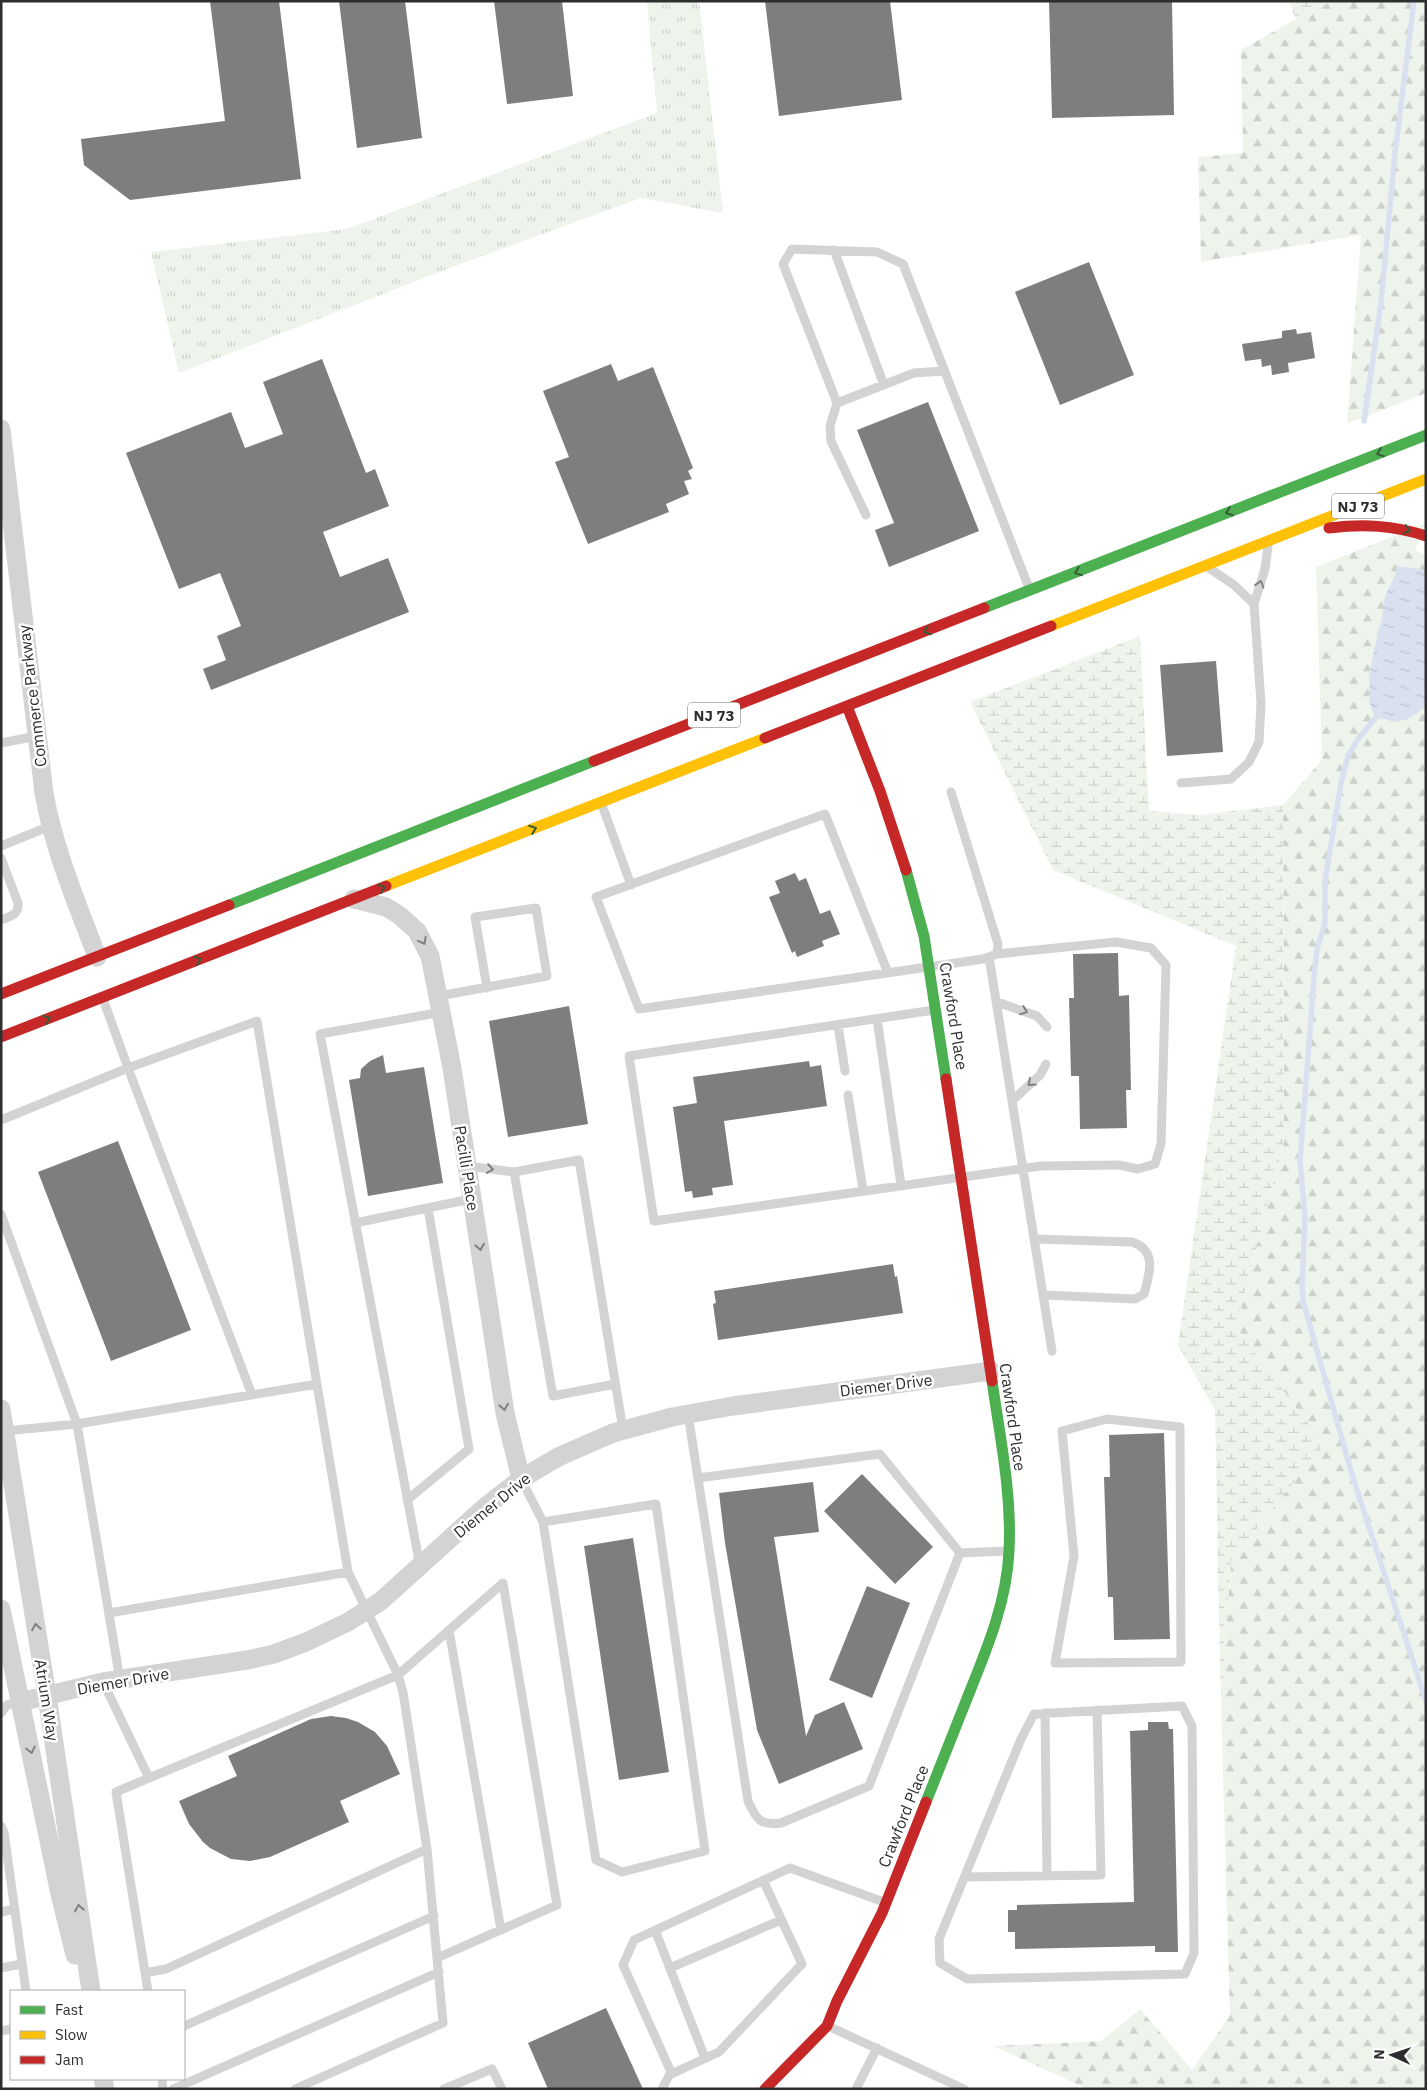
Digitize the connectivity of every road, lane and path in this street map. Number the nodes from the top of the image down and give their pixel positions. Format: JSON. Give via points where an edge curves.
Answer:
{"nodes":[{"id":1,"x":834,"y":250,"type":"junction"},
{"id":2,"x":944,"y":371,"type":"junction"},
{"id":3,"x":884,"y":384,"type":"junction"},
{"id":4,"x":837,"y":402,"type":"junction"},
{"id":5,"x":1,"y":429,"type":"edge"},
{"id":6,"x":1426,"y":435,"type":"edge"},
{"id":7,"x":1426,"y":479,"type":"edge"},
{"id":8,"x":866,"y":514,"type":"dead end"},
{"id":9,"x":1290,"y":532,"type":"junction"},
{"id":10,"x":1426,"y":536,"type":"edge"},
{"id":11,"x":1269,"y":540,"type":"junction"},
{"id":12,"x":1205,"y":566,"type":"junction"},
{"id":13,"x":1030,"y":590,"type":"junction"},
{"id":14,"x":1254,"y":604,"type":"junction"},
{"id":15,"x":847,"y":706,"type":"junction"},
{"id":16,"x":37,"y":736,"type":"junction"},
{"id":17,"x":1,"y":743,"type":"edge"},
{"id":18,"x":1181,"y":783,"type":"dead end"},
{"id":19,"x":951,"y":792,"type":"dead end"},
{"id":20,"x":601,"y":802,"type":"junction"},
{"id":21,"x":50,"y":826,"type":"junction"},
{"id":22,"x":1,"y":846,"type":"edge"},
{"id":23,"x":1,"y":858,"type":"edge"},
{"id":24,"x":631,"y":885,"type":"junction"},
{"id":25,"x":354,"y":899,"type":"junction"},
{"id":26,"x":1,"y":920,"type":"edge"},
{"id":27,"x":993,"y":955,"type":"junction"},
{"id":28,"x":97,"y":957,"type":"junction"},
{"id":29,"x":930,"y":967,"type":"junction"},
{"id":30,"x":888,"y":973,"type":"junction"},
{"id":31,"x":487,"y":988,"type":"junction"},
{"id":32,"x":1,"y":994,"type":"edge"},
{"id":33,"x":102,"y":998,"type":"junction"},
{"id":34,"x":997,"y":1002,"type":"junction"},
{"id":35,"x":440,"y":1004,"type":"junction"},
{"id":36,"x":937,"y":1010,"type":"junction"},
{"id":37,"x":877,"y":1019,"type":"junction"},
{"id":38,"x":838,"y":1025,"type":"junction"},
{"id":39,"x":1047,"y":1027,"type":"dead end"},
{"id":40,"x":1,"y":1037,"type":"edge"},
{"id":41,"x":1046,"y":1064,"type":"dead end"},
{"id":42,"x":128,"y":1068,"type":"junction"},
{"id":43,"x":845,"y":1071,"type":"dead end"},
{"id":44,"x":848,"y":1095,"type":"dead end"},
{"id":45,"x":1013,"y":1100,"type":"junction"},
{"id":46,"x":1,"y":1120,"type":"edge"},
{"id":47,"x":467,"y":1166,"type":"junction"},
{"id":48,"x":1024,"y":1168,"type":"junction"},
{"id":49,"x":514,"y":1172,"type":"junction"},
{"id":50,"x":962,"y":1176,"type":"junction"},
{"id":51,"x":901,"y":1184,"type":"junction"},
{"id":52,"x":863,"y":1190,"type":"junction"},
{"id":53,"x":472,"y":1198,"type":"junction"},
{"id":54,"x":428,"y":1208,"type":"junction"},
{"id":55,"x":1,"y":1214,"type":"edge"},
{"id":56,"x":356,"y":1223,"type":"junction"},
{"id":57,"x":1035,"y":1239,"type":"junction"},
{"id":58,"x":1044,"y":1295,"type":"junction"},
{"id":59,"x":1052,"y":1352,"type":"dead end"},
{"id":60,"x":991,"y":1371,"type":"junction"},
{"id":61,"x":317,"y":1384,"type":"junction"},
{"id":62,"x":615,"y":1384,"type":"junction"},
{"id":63,"x":252,"y":1395,"type":"junction"},
{"id":64,"x":1,"y":1409,"type":"edge"},
{"id":65,"x":688,"y":1414,"type":"junction"},
{"id":66,"x":77,"y":1424,"type":"junction"},
{"id":67,"x":623,"y":1430,"type":"junction"},
{"id":68,"x":5,"y":1431,"type":"junction"},
{"id":69,"x":698,"y":1478,"type":"junction"},
{"id":70,"x":521,"y":1479,"type":"junction"},
{"id":71,"x":407,"y":1500,"type":"junction"},
{"id":72,"x":543,"y":1522,"type":"junction"},
{"id":73,"x":1009,"y":1551,"type":"junction"},
{"id":74,"x":960,"y":1553,"type":"junction"},
{"id":75,"x":1074,"y":1556,"type":"joint"},
{"id":76,"x":420,"y":1566,"type":"junction"},
{"id":77,"x":348,"y":1572,"type":"junction"},
{"id":78,"x":1,"y":1609,"type":"edge"},
{"id":79,"x":368,"y":1610,"type":"junction"},
{"id":80,"x":109,"y":1613,"type":"junction"},
{"id":81,"x":450,"y":1630,"type":"junction"},
{"id":82,"x":398,"y":1675,"type":"junction"},
{"id":83,"x":112,"y":1681,"type":"junction"},
{"id":84,"x":47,"y":1696,"type":"junction"},
{"id":85,"x":7,"y":1706,"type":"edge"},
{"id":86,"x":1097,"y":1710,"type":"junction"},
{"id":87,"x":1045,"y":1713,"type":"junction"},
{"id":88,"x":149,"y":1778,"type":"junction"},
{"id":89,"x":1,"y":1826,"type":"edge"},
{"id":90,"x":427,"y":1849,"type":"junction"},
{"id":91,"x":1047,"y":1876,"type":"junction"},
{"id":92,"x":965,"y":1877,"type":"junction"},
{"id":93,"x":763,"y":1880,"type":"junction"},
{"id":94,"x":886,"y":1903,"type":"junction"},
{"id":95,"x":15,"y":1910,"type":"junction"},
{"id":96,"x":1,"y":1912,"type":"edge"},
{"id":97,"x":434,"y":1916,"type":"junction"},
{"id":98,"x":781,"y":1920,"type":"junction"},
{"id":99,"x":501,"y":1930,"type":"junction"},
{"id":100,"x":655,"y":1930,"type":"junction"},
{"id":101,"x":437,"y":1958,"type":"junction"},
{"id":102,"x":22,"y":1964,"type":"junction"},
{"id":103,"x":1,"y":1968,"type":"edge"},
{"id":104,"x":670,"y":1968,"type":"junction"},
{"id":105,"x":439,"y":1972,"type":"junction"},
{"id":106,"x":145,"y":1973,"type":"junction"},
{"id":107,"x":26,"y":1990,"type":"edge"},
{"id":108,"x":84,"y":1990,"type":"edge"},
{"id":109,"x":91,"y":1990,"type":"edge"},
{"id":110,"x":148,"y":1990,"type":"edge"},
{"id":111,"x":185,"y":2026,"type":"edge"},
{"id":112,"x":827,"y":2026,"type":"junction"},
{"id":113,"x":877,"y":2048,"type":"junction"},
{"id":114,"x":705,"y":2058,"type":"junction"},
{"id":115,"x":669,"y":2075,"type":"junction"},
{"id":116,"x":173,"y":2089,"type":"edge"},
{"id":117,"x":295,"y":2089,"type":"edge"},
{"id":118,"x":444,"y":2089,"type":"edge"},
{"id":119,"x":502,"y":2089,"type":"edge"},
{"id":120,"x":662,"y":2089,"type":"edge"},
{"id":121,"x":765,"y":2089,"type":"edge"},
{"id":122,"x":856,"y":2089,"type":"edge"},
{"id":123,"x":964,"y":2089,"type":"edge"}],
"edges":[{"from":1,"to":2,"type":"lane","via":[[877,252],[903,264]]},
{"from":1,"to":3,"type":"lane"},
{"from":1,"to":4,"type":"lane","via":[[792,248],[783,264]]},
{"from":2,"to":3,"type":"lane","via":[[914,373]]},
{"from":2,"to":13,"type":"lane"},
{"from":3,"to":4,"type":"lane"},
{"from":4,"to":8,"type":"lane","via":[[830,426],[831,441]]},
{"from":5,"to":16,"type":"street","name":"Commerce Parkway"},
{"from":6,"to":13,"type":"main road","number":"NJ 73","one_way":true},
{"from":7,"to":9,"type":"main road","number":"NJ 73"},
{"from":9,"to":10,"type":"main road","one_way":true,"via":[[1364,524],[1390,526]]},
{"from":9,"to":11,"type":"main road","number":"NJ 73"},
{"from":11,"to":12,"type":"main road","number":"NJ 73"},
{"from":14,"to":11,"type":"lane","one_way":true,"via":[[1265,569]]},
{"from":12,"to":14,"type":"lane","via":[[1234,585]]},
{"from":12,"to":15,"type":"main road","number":"NJ 73"},
{"from":13,"to":28,"type":"main road","number":"NJ 73","one_way":true},
{"from":14,"to":18,"type":"lane","via":[[1261,703],[1259,742],[1249,762],[1231,779]]},
{"from":15,"to":20,"type":"main road","number":"NJ 73"},
{"from":15,"to":29,"type":"main road","name":"Crawford Place","via":[[878,783],[910,878]]},
{"from":16,"to":17,"type":"lane"},
{"from":16,"to":21,"type":"street","name":"Commerce Parkway"},
{"from":19,"to":27,"type":"lane","via":[[998,944]]},
{"from":20,"to":24,"type":"lane"},
{"from":25,"to":20,"type":"main road","number":"NJ 73","one_way":true},
{"from":21,"to":22,"type":"lane"},
{"from":21,"to":28,"type":"street","name":"Commerce Parkway"},
{"from":23,"to":26,"type":"lane","via":[[18,910],[15,915]]},
{"from":24,"to":30,"type":"lane","via":[[825,814]]},
{"from":24,"to":30,"type":"lane","via":[[596,897],[639,1009]]},
{"from":33,"to":25,"type":"main road","number":"NJ 73","one_way":true},
{"from":25,"to":35,"type":"street","name":"Pacilli Place","one_way":true,"via":[[400,915],[417,932],[430,956]]},
{"from":27,"to":29,"type":"lane"},
{"from":27,"to":34,"type":"lane"},
{"from":27,"to":48,"type":"lane","via":[[1116,942],[1151,948],[1166,965],[1161,1144],[1155,1164],[1138,1169],[1119,1165]]},
{"from":28,"to":32,"type":"main road","number":"NJ 73"},
{"from":29,"to":30,"type":"lane"},
{"from":29,"to":36,"type":"main road","name":"Crawford Place"},
{"from":31,"to":31,"type":"lane","via":[[547,976],[536,908],[475,916]]},
{"from":31,"to":35,"type":"lane"},
{"from":40,"to":33,"type":"main road","number":"NJ 73","one_way":true},
{"from":33,"to":42,"type":"lane"},
{"from":34,"to":39,"type":"lane","one_way":true,"via":[[1037,1016]]},
{"from":34,"to":45,"type":"lane"},
{"from":35,"to":47,"type":"street","name":"Pacilli Place"},
{"from":35,"to":56,"type":"lane","via":[[320,1034]]},
{"from":36,"to":37,"type":"lane"},
{"from":36,"to":50,"type":"main road","name":"Crawford Place"},
{"from":37,"to":38,"type":"lane"},
{"from":37,"to":51,"type":"lane"},
{"from":38,"to":43,"type":"lane"},
{"from":38,"to":52,"type":"lane","via":[[629,1056],[654,1221]]},
{"from":41,"to":45,"type":"lane","one_way":true,"via":[[1040,1075]]},
{"from":42,"to":46,"type":"lane"},
{"from":42,"to":61,"type":"lane","via":[[257,1021]]},
{"from":42,"to":63,"type":"lane"},
{"from":44,"to":52,"type":"lane"},
{"from":45,"to":48,"type":"lane"},
{"from":47,"to":49,"type":"lane","one_way":true},
{"from":47,"to":53,"type":"street","name":"Pacilli Place"},
{"from":48,"to":50,"type":"lane"},
{"from":48,"to":57,"type":"lane"},
{"from":49,"to":62,"type":"lane","via":[[553,1396]]},
{"from":49,"to":62,"type":"lane","via":[[579,1160]]},
{"from":50,"to":51,"type":"lane"},
{"from":50,"to":60,"type":"main road","name":"Crawford Place"},
{"from":51,"to":52,"type":"lane"},
{"from":53,"to":54,"type":"lane"},
{"from":53,"to":70,"type":"street","name":"Pacilli Place","one_way":true,"via":[[505,1413]]},
{"from":54,"to":56,"type":"lane"},
{"from":54,"to":71,"type":"lane","via":[[469,1449]]},
{"from":55,"to":66,"type":"lane"},
{"from":56,"to":71,"type":"lane"},
{"from":57,"to":58,"type":"lane"},
{"from":57,"to":58,"type":"lane","via":[[1132,1242],[1145,1249],[1149,1256],[1144,1294],[1135,1299]]},
{"from":58,"to":59,"type":"lane"},
{"from":60,"to":65,"type":"street","name":"Diemer Drive"},
{"from":60,"to":73,"type":"main road","name":"Crawford Place","via":[[1004,1463]]},
{"from":61,"to":63,"type":"lane"},
{"from":61,"to":77,"type":"lane"},
{"from":62,"to":67,"type":"lane"},
{"from":63,"to":66,"type":"lane"},
{"from":64,"to":68,"type":"street","name":"Atrium Way"},
{"from":65,"to":67,"type":"street","name":"Diemer Drive"},
{"from":65,"to":69,"type":"lane"},
{"from":66,"to":68,"type":"lane"},
{"from":66,"to":80,"type":"lane"},
{"from":67,"to":70,"type":"street","name":"Diemer Drive","via":[[567,1452]]},
{"from":84,"to":68,"type":"street","name":"Atrium Way","one_way":true},
{"from":69,"to":74,"type":"lane","via":[[880,1454]]},
{"from":69,"to":74,"type":"lane","via":[[748,1801],[761,1822],[781,1823],[869,1786]]},
{"from":70,"to":72,"type":"lane"},
{"from":70,"to":76,"type":"street","name":"Diemer Drive"},
{"from":71,"to":76,"type":"lane"},
{"from":72,"to":72,"type":"lane","via":[[596,1860],[622,1872],[705,1851],[656,1504]]},
{"from":73,"to":74,"type":"lane"},
{"from":73,"to":94,"type":"main road","name":"Crawford Place","via":[[1006,1580],[991,1639]]},
{"from":75,"to":75,"type":"lane","via":[[1055,1663],[1181,1662],[1180,1427],[1108,1419],[1062,1431]]},
{"from":76,"to":79,"type":"street","name":"Diemer Drive"},
{"from":77,"to":79,"type":"lane"},
{"from":77,"to":80,"type":"lane"},
{"from":78,"to":85,"type":"street","name":"Atrium Way"},
{"from":79,"to":82,"type":"lane"},
{"from":79,"to":83,"type":"street","name":"Diemer Drive","via":[[306,1642],[274,1654]]},
{"from":80,"to":83,"type":"lane"},
{"from":81,"to":82,"type":"lane"},
{"from":81,"to":99,"type":"lane"},
{"from":81,"to":99,"type":"lane","via":[[503,1583],[556,1905]]},
{"from":82,"to":88,"type":"lane"},
{"from":82,"to":90,"type":"lane"},
{"from":83,"to":84,"type":"street","name":"Diemer Drive"},
{"from":83,"to":88,"type":"lane"},
{"from":84,"to":85,"type":"street","name":"Diemer Drive"},
{"from":109,"to":84,"type":"street","name":"Atrium Way","one_way":true},
{"from":85,"to":108,"type":"street","name":"Atrium Way","one_way":true},
{"from":86,"to":87,"type":"lane"},
{"from":86,"to":91,"type":"lane","via":[[1101,1876]]},
{"from":86,"to":92,"type":"lane","via":[[1182,1706],[1192,1726],[1194,1953],[1185,1974],[967,1979],[940,1963],[939,1939]]},
{"from":87,"to":91,"type":"lane"},
{"from":87,"to":92,"type":"lane","via":[[1034,1714],[1021,1739]]},
{"from":88,"to":106,"type":"lane","via":[[116,1792]]},
{"from":89,"to":95,"type":"lane"},
{"from":90,"to":97,"type":"lane"},
{"from":90,"to":106,"type":"lane","via":[[166,1969]]},
{"from":91,"to":92,"type":"lane"},
{"from":93,"to":94,"type":"lane","via":[[790,1868]]},
{"from":93,"to":98,"type":"lane"},
{"from":93,"to":100,"type":"lane"},
{"from":94,"to":112,"type":"main road","name":"Crawford Place","via":[[836,2001]]},
{"from":95,"to":96,"type":"lane"},
{"from":95,"to":102,"type":"lane"},
{"from":97,"to":101,"type":"lane"},
{"from":97,"to":111,"type":"lane"},
{"from":98,"to":104,"type":"lane"},
{"from":98,"to":114,"type":"lane","via":[[802,1964],[719,2052]]},
{"from":99,"to":101,"type":"lane"},
{"from":100,"to":104,"type":"lane"},
{"from":100,"to":115,"type":"lane","via":[[634,1940],[623,1965],[671,2072]]},
{"from":101,"to":105,"type":"lane"},
{"from":102,"to":103,"type":"lane"},
{"from":102,"to":107,"type":"lane"},
{"from":104,"to":114,"type":"lane"},
{"from":105,"to":116,"type":"lane"},
{"from":105,"to":117,"type":"lane","via":[[443,2023]]},
{"from":106,"to":110,"type":"lane"},
{"from":112,"to":113,"type":"lane"},
{"from":112,"to":121,"type":"main road","name":"Crawford Place"},
{"from":113,"to":122,"type":"lane"},
{"from":113,"to":123,"type":"lane"},
{"from":114,"to":115,"type":"lane"},
{"from":115,"to":120,"type":"lane"},
{"from":118,"to":119,"type":"lane","via":[[492,2069]]}]}
